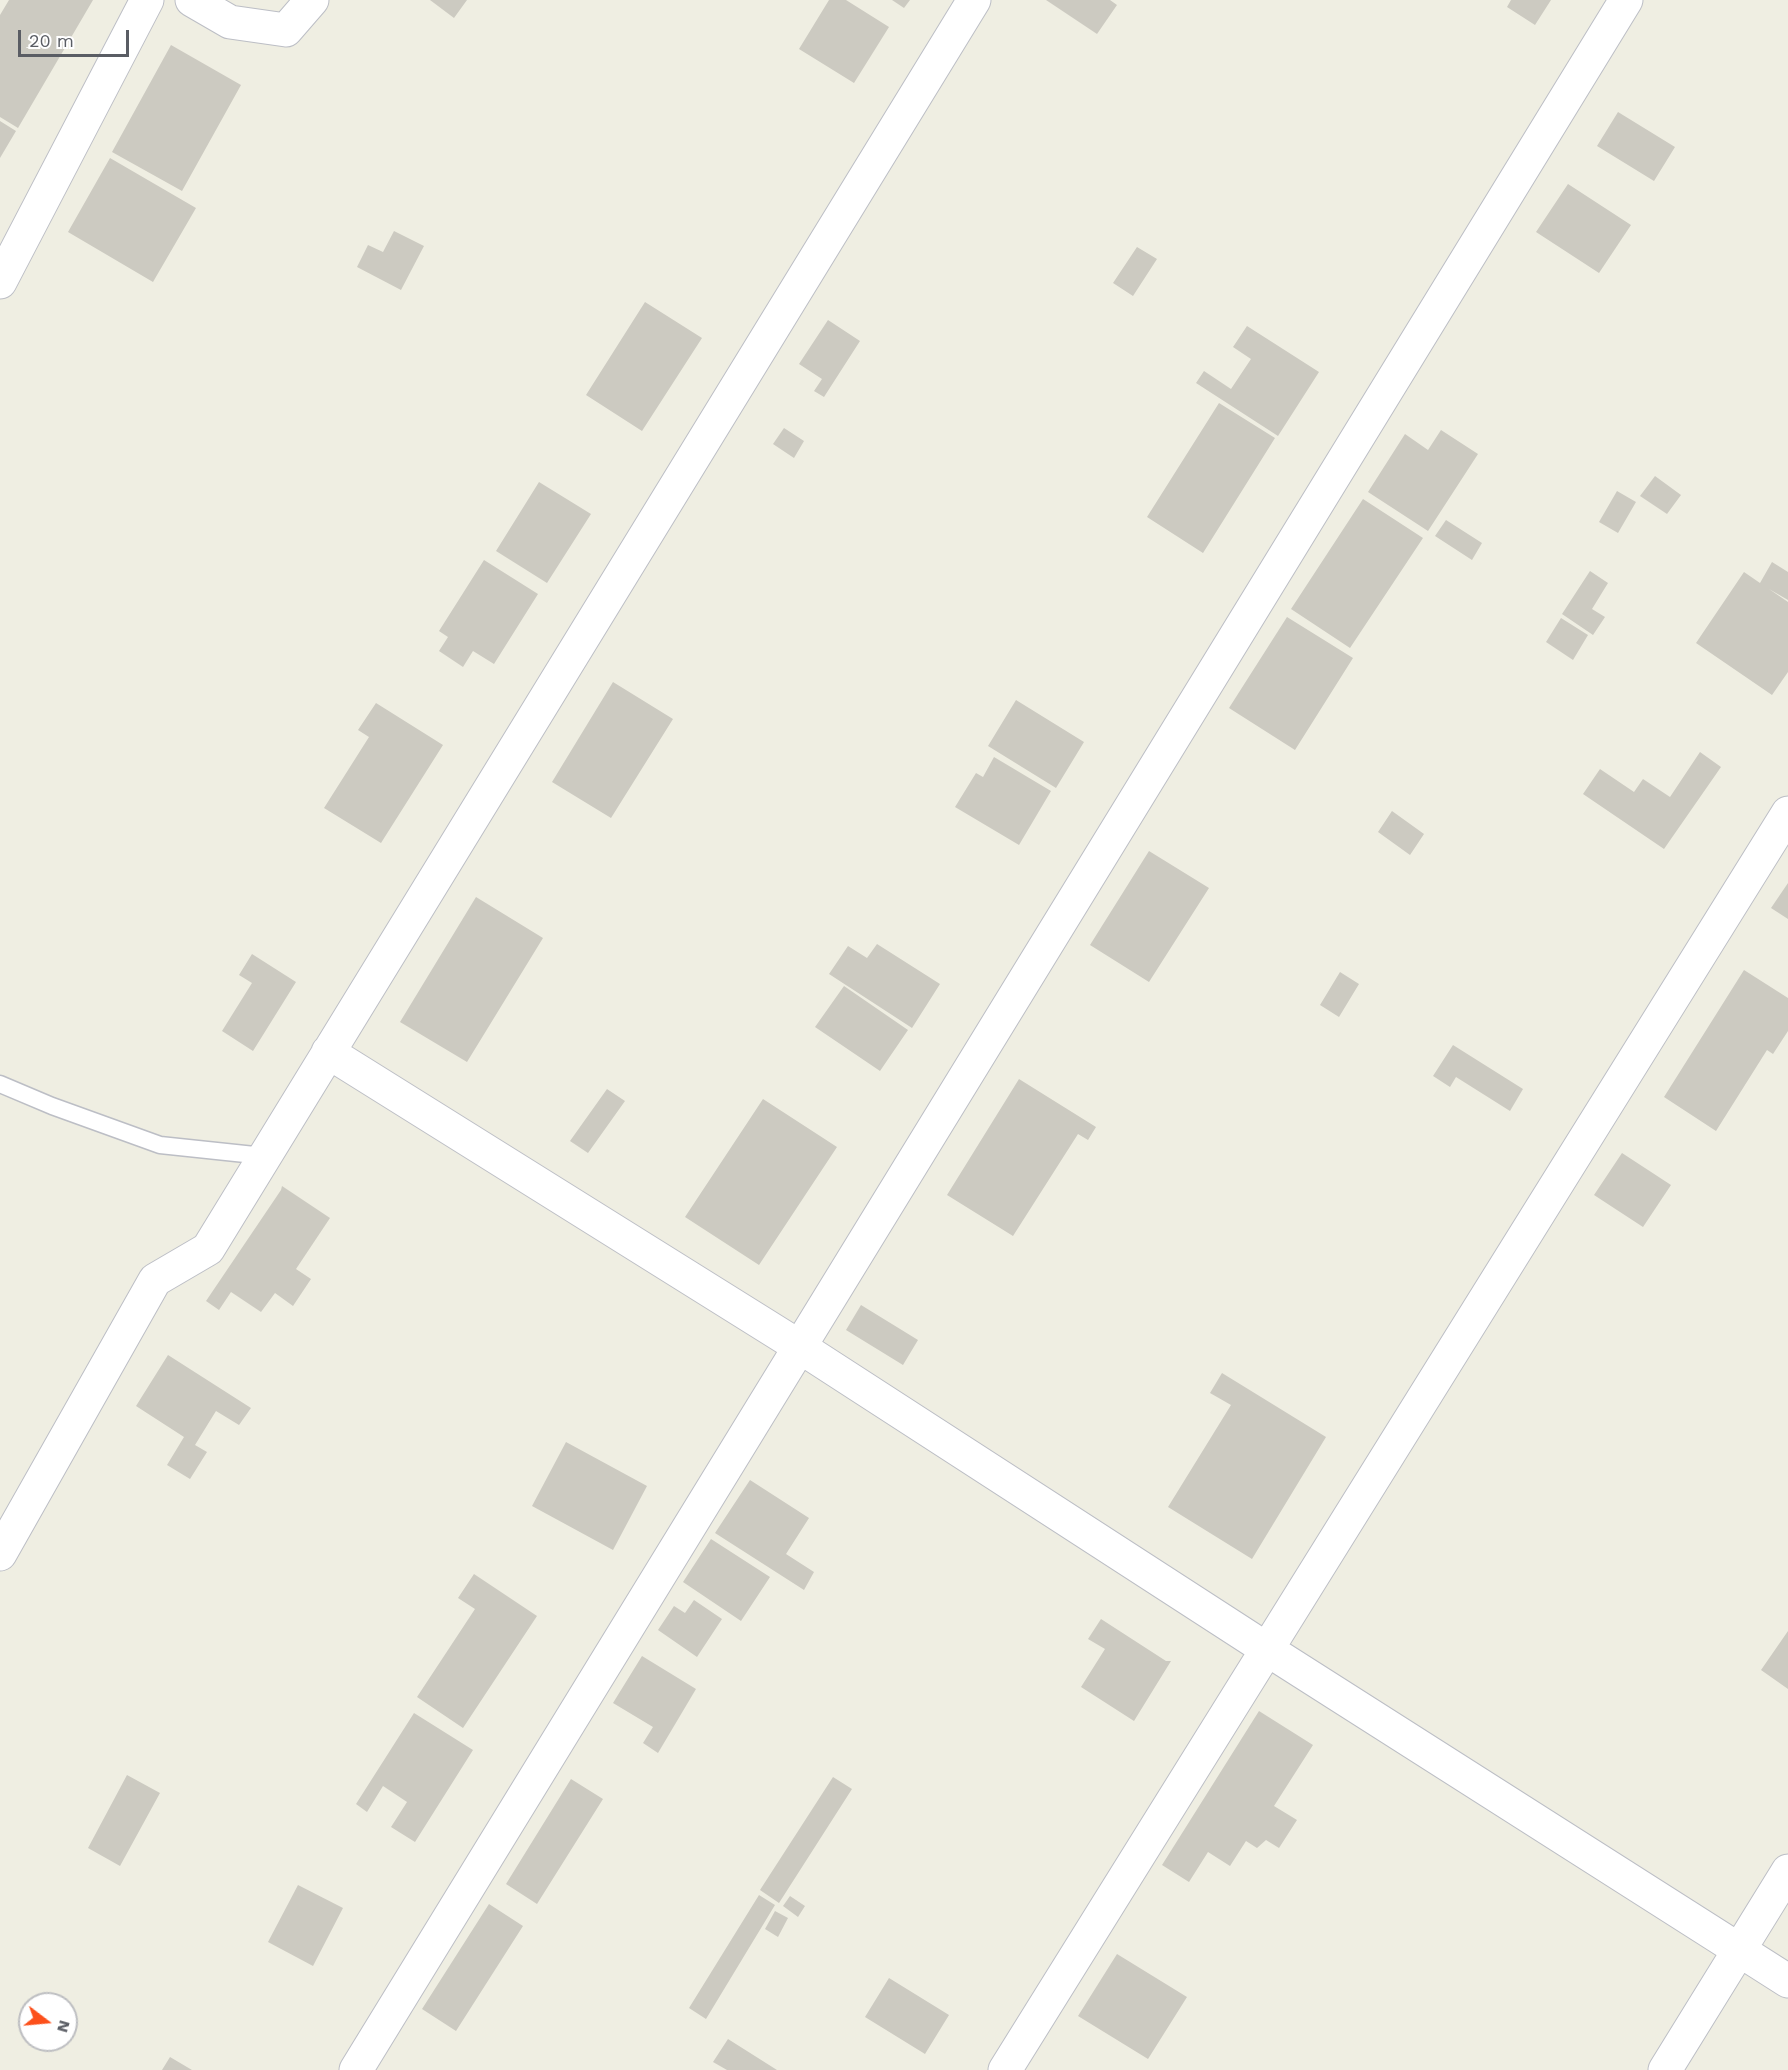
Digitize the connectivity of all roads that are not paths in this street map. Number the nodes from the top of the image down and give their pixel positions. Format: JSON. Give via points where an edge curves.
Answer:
{"nodes":[{"id":1,"x":147,"y":0,"type":"edge"},
{"id":2,"x":192,"y":0,"type":"edge"},
{"id":3,"x":312,"y":0,"type":"edge"},
{"id":4,"x":974,"y":0,"type":"edge"},
{"id":5,"x":1626,"y":0,"type":"edge"},
{"id":6,"x":0,"y":282,"type":"edge"},
{"id":7,"x":1788,"y":813,"type":"edge"},
{"id":8,"x":328,"y":1052,"type":"junction"},
{"id":9,"x":0,"y":1084,"type":"edge"},
{"id":10,"x":264,"y":1156,"type":"junction"},
{"id":11,"x":800,"y":1347,"type":"junction"},
{"id":12,"x":0,"y":1554,"type":"edge"},
{"id":13,"x":1268,"y":1650,"type":"junction"},
{"id":14,"x":1788,"y":1871,"type":"edge"},
{"id":15,"x":1739,"y":1950,"type":"junction"},
{"id":16,"x":1788,"y":1981,"type":"edge"},
{"id":17,"x":356,"y":2070,"type":"edge"},
{"id":18,"x":1005,"y":2070,"type":"edge"},
{"id":19,"x":1665,"y":2070,"type":"edge"}],
"edges":[{"from":1,"to":6,"type":"street"},
{"from":2,"to":3,"type":"street","via":[[230,22],[286,30]]},
{"from":4,"to":8,"type":"street"},
{"from":5,"to":11,"type":"street"},
{"from":7,"to":13,"type":"street"},
{"from":8,"to":10,"type":"street"},
{"from":8,"to":11,"type":"street"},
{"from":9,"to":10,"type":"lane","via":[[160,1145]]},
{"from":10,"to":12,"type":"street","via":[[208,1249],[155,1280]]},
{"from":11,"to":13,"type":"street"},
{"from":11,"to":17,"type":"street"},
{"from":13,"to":15,"type":"street"},
{"from":13,"to":18,"type":"street"},
{"from":14,"to":15,"type":"street"},
{"from":15,"to":16,"type":"street"},
{"from":15,"to":19,"type":"street"}]}
